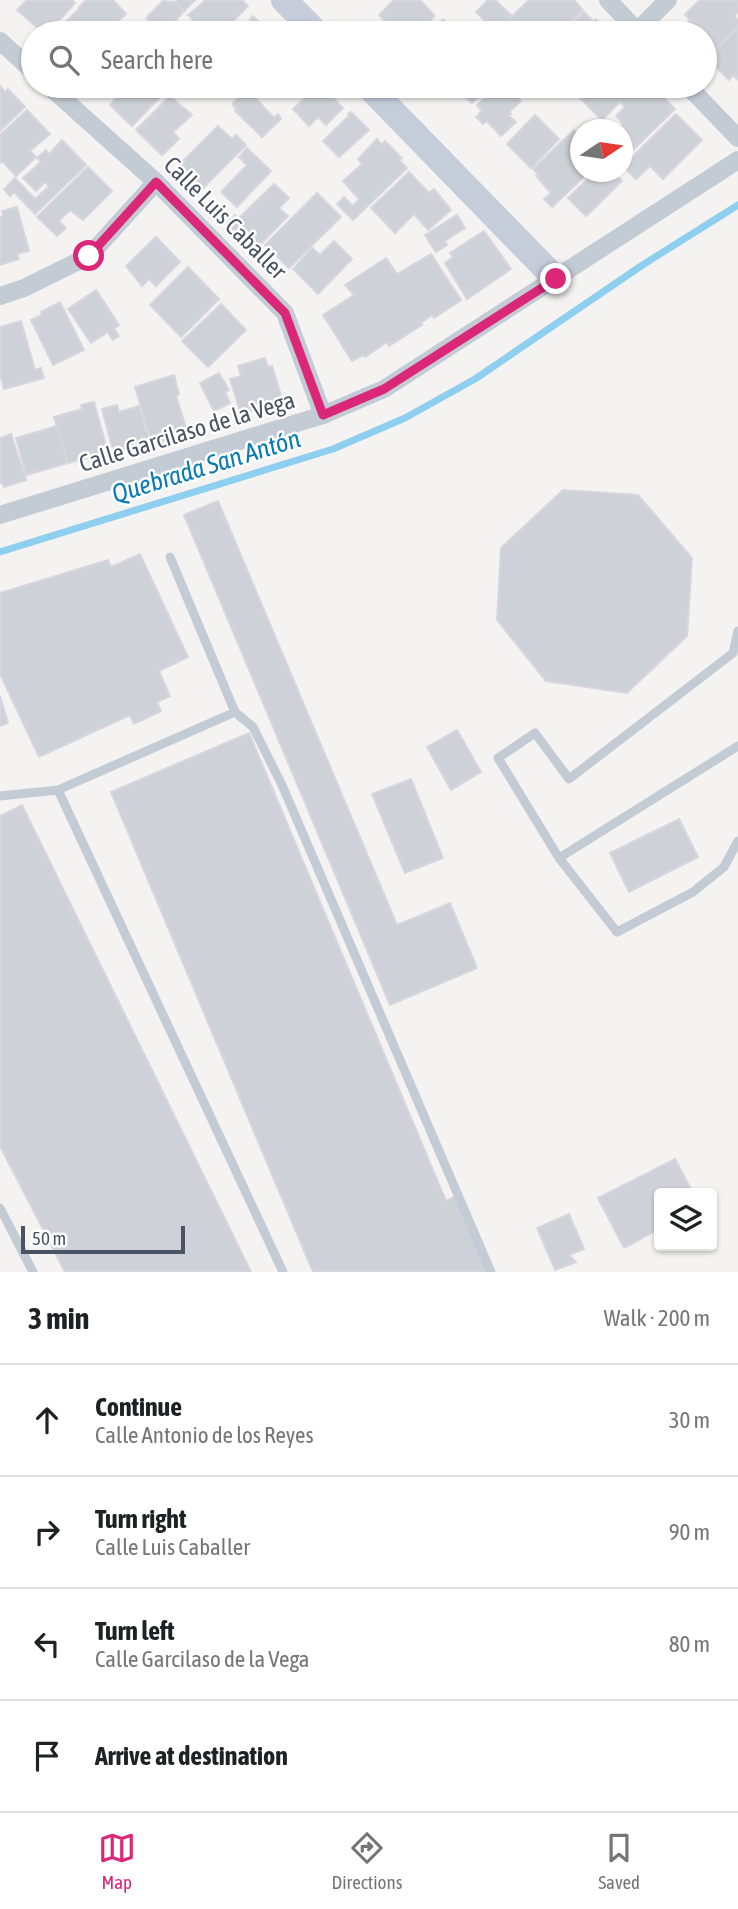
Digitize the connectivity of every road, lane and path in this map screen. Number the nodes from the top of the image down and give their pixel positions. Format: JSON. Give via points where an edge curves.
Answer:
{"nodes":[{"id":1,"x":284,"y":0,"type":"edge"},
{"id":2,"x":608,"y":0,"type":"edge"},
{"id":3,"x":668,"y":0,"type":"edge"},
{"id":4,"x":305,"y":21,"type":"edge"},
{"id":5,"x":628,"y":21,"type":"edge"},
{"id":6,"x":648,"y":21,"type":"edge"},
{"id":7,"x":0,"y":41,"type":"edge"},
{"id":8,"x":21,"y":60,"type":"edge"},
{"id":9,"x":63,"y":98,"type":"edge"},
{"id":10,"x":380,"y":98,"type":"edge"},
{"id":11,"x":700,"y":98,"type":"edge"},
{"id":12,"x":738,"y":138,"type":"edge"},
{"id":13,"x":738,"y":160,"type":"edge"},
{"id":14,"x":156,"y":182,"type":"junction"},
{"id":15,"x":556,"y":279,"type":"junction"},
{"id":16,"x":0,"y":296,"type":"edge"},
{"id":17,"x":323,"y":415,"type":"junction"},
{"id":18,"x":0,"y":515,"type":"edge"},
{"id":19,"x":170,"y":556,"type":"dead end"},
{"id":20,"x":738,"y":631,"type":"edge"},
{"id":21,"x":235,"y":712,"type":"junction"},
{"id":22,"x":738,"y":746,"type":"edge"},
{"id":23,"x":58,"y":790,"type":"junction"},
{"id":24,"x":0,"y":796,"type":"edge"},
{"id":25,"x":738,"y":841,"type":"edge"},
{"id":26,"x":559,"y":858,"type":"junction"},
{"id":27,"x":0,"y":1208,"type":"edge"},
{"id":28,"x":33,"y":1272,"type":"edge"},
{"id":29,"x":282,"y":1272,"type":"edge"},
{"id":30,"x":491,"y":1272,"type":"edge"}],
"edges":[{"from":1,"to":4,"type":"street"},
{"from":2,"to":5,"type":"street"},
{"from":3,"to":6,"type":"street"},
{"from":7,"to":8,"type":"street"},
{"from":9,"to":14,"type":"street","name":"Calle Luis Caballer"},
{"from":10,"to":15,"type":"street"},
{"from":11,"to":12,"type":"street"},
{"from":13,"to":15,"type":"street","name":"Calle Garcilaso de la Vega"},
{"from":14,"to":16,"type":"street","via":[[89,256]]},
{"from":14,"to":17,"type":"street","name":"Calle Luis Caballer","via":[[285,313]]},
{"from":15,"to":17,"type":"street","name":"Calle Garcilaso de la Vega","via":[[384,389]]},
{"from":17,"to":18,"type":"street","name":"Calle Garcilaso de la Vega"},
{"from":19,"to":21,"type":"lane"},
{"from":20,"to":26,"type":"lane","via":[[733,653],[569,779],[536,733],[498,758]]},
{"from":21,"to":23,"type":"lane"},
{"from":21,"to":30,"type":"lane","via":[[253,727],[282,785]]},
{"from":22,"to":26,"type":"lane"},
{"from":23,"to":24,"type":"lane"},
{"from":23,"to":29,"type":"lane"},
{"from":25,"to":26,"type":"lane","via":[[724,867],[693,892],[617,932]]},
{"from":27,"to":28,"type":"lane"}]}
